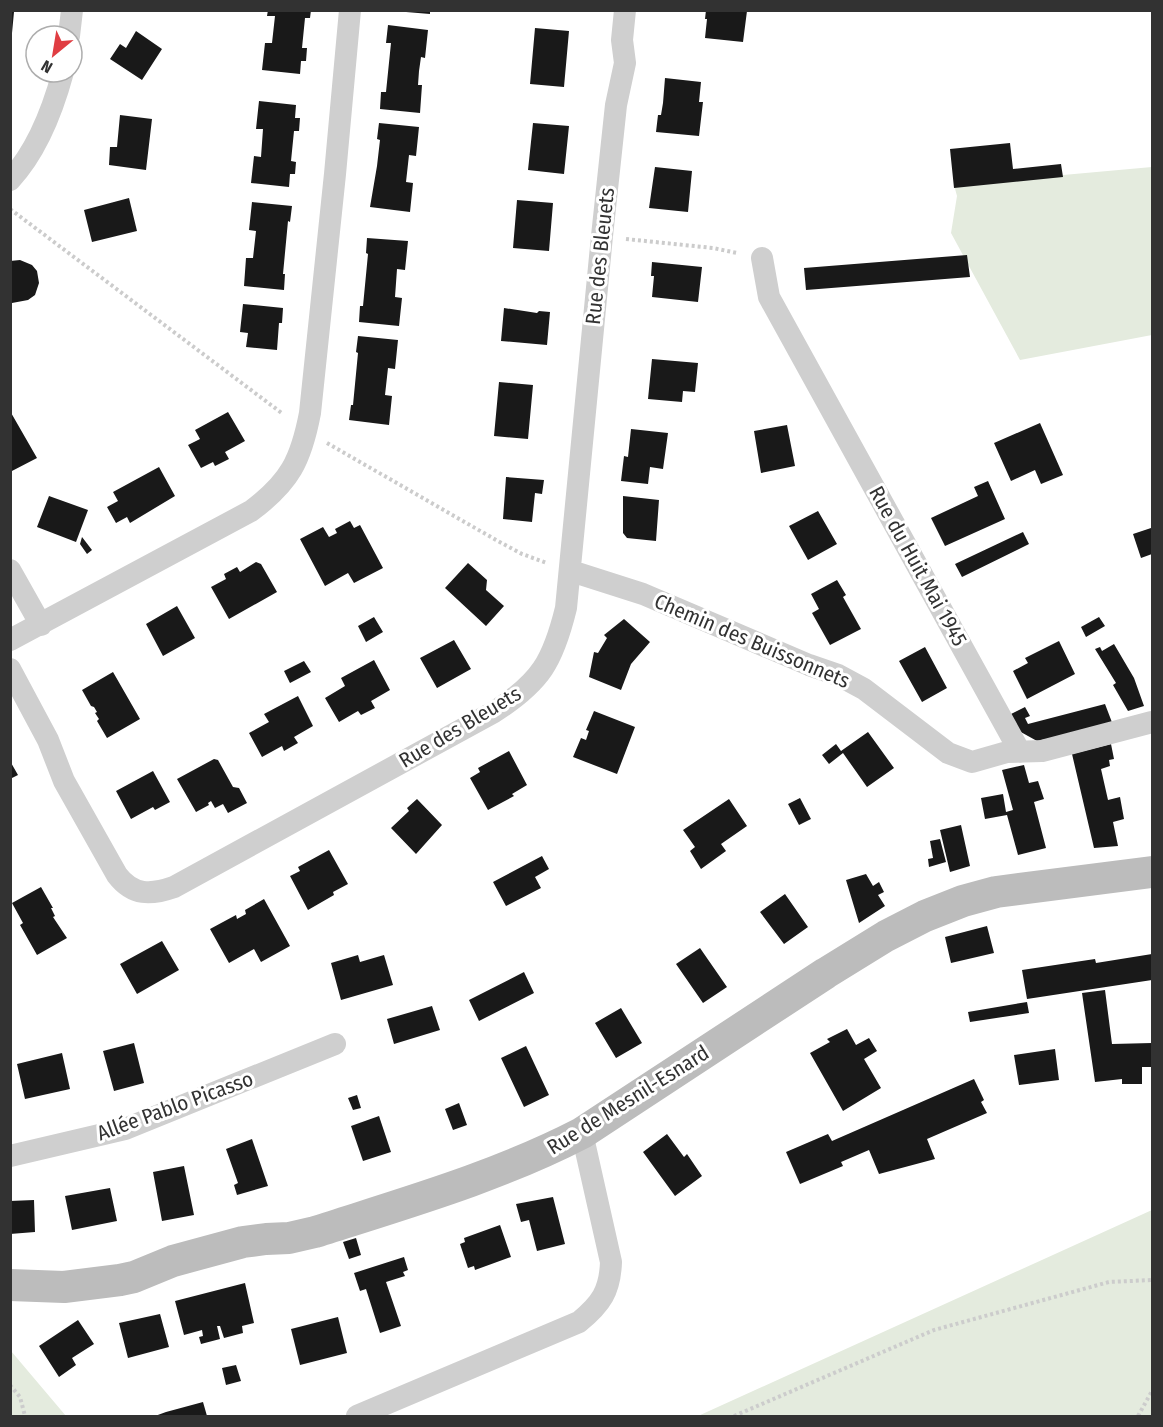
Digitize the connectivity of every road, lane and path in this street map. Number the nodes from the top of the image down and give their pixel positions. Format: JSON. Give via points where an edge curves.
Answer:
{"nodes":[{"id":1,"x":350,"y":10,"type":"edge"},
{"id":2,"x":625,"y":10,"type":"edge"},
{"id":3,"x":59,"y":84,"type":"edge"},
{"id":4,"x":10,"y":180,"type":"edge"},
{"id":5,"x":10,"y":209,"type":"edge"},
{"id":6,"x":602,"y":236,"type":"junction"},
{"id":7,"x":713,"y":248,"type":"dead end"},
{"id":8,"x":762,"y":258,"type":"dead end"},
{"id":9,"x":280,"y":412,"type":"dead end"},
{"id":10,"x":307,"y":430,"type":"junction"},
{"id":11,"x":562,"y":568,"type":"junction"},
{"id":12,"x":10,"y":570,"type":"edge"},
{"id":13,"x":41,"y":625,"type":"junction"},
{"id":14,"x":10,"y":640,"type":"edge"},
{"id":15,"x":10,"y":669,"type":"edge"},
{"id":16,"x":1152,"y":722,"type":"edge"},
{"id":17,"x":1020,"y":752,"type":"junction"},
{"id":18,"x":1152,"y":872,"type":"edge"},
{"id":19,"x":335,"y":1044,"type":"dead end"},
{"id":20,"x":582,"y":1133,"type":"junction"},
{"id":21,"x":10,"y":1156,"type":"edge"},
{"id":22,"x":1152,"y":1280,"type":"edge"},
{"id":23,"x":10,"y":1285,"type":"edge"},
{"id":24,"x":10,"y":1385,"type":"edge"},
{"id":25,"x":1152,"y":1390,"type":"edge"},
{"id":26,"x":25,"y":1416,"type":"edge"},
{"id":27,"x":357,"y":1416,"type":"edge"},
{"id":28,"x":734,"y":1416,"type":"edge"},
{"id":29,"x":1138,"y":1416,"type":"edge"}],
"edges":[{"from":1,"to":10,"type":"street"},
{"from":2,"to":6,"type":"street","name":"Rue des Bleuets","via":[[625,63],[616,105]]},
{"from":3,"to":4,"type":"street","via":[[39,135],[21,169]]},
{"from":5,"to":9,"type":"path"},
{"from":6,"to":7,"type":"path"},
{"from":6,"to":11,"type":"street","name":"Rue des Bleuets"},
{"from":8,"to":17,"type":"street","name":"Rue du Huit Mai 1945","via":[[769,297]]},
{"from":10,"to":11,"type":"path","via":[[496,540]]},
{"from":10,"to":13,"type":"street","via":[[292,472],[251,512]]},
{"from":11,"to":15,"type":"street","name":"Rue des Bleuets","via":[[567,608],[560,634],[550,659],[517,697],[157,893],[132,889],[117,875],[64,781],[48,740]]},
{"from":11,"to":17,"type":"street","name":"Chemin des Buissonnets","via":[[643,594],[838,675],[864,689],[948,753],[972,762]]},
{"from":12,"to":13,"type":"street"},
{"from":13,"to":14,"type":"street"},
{"from":16,"to":17,"type":"street","via":[[1042,751]]},
{"from":18,"to":20,"type":"street","name":"Rue de Mesnil-Esnard","via":[[996,892],[925,916],[826,973]]},
{"from":19,"to":21,"type":"street","name":"Allée Pablo Picasso","via":[[125,1129]]},
{"from":20,"to":23,"type":"street","name":"Rue de Mesnil-Esnard","via":[[496,1172],[315,1232],[243,1242],[120,1280],[64,1287]]},
{"from":20,"to":27,"type":"street","via":[[611,1262],[610,1278],[595,1309],[579,1322]]},
{"from":22,"to":28,"type":"path","via":[[1108,1282],[934,1330]]},
{"from":24,"to":26,"type":"path","via":[[20,1397]]},
{"from":25,"to":29,"type":"path"}]}
